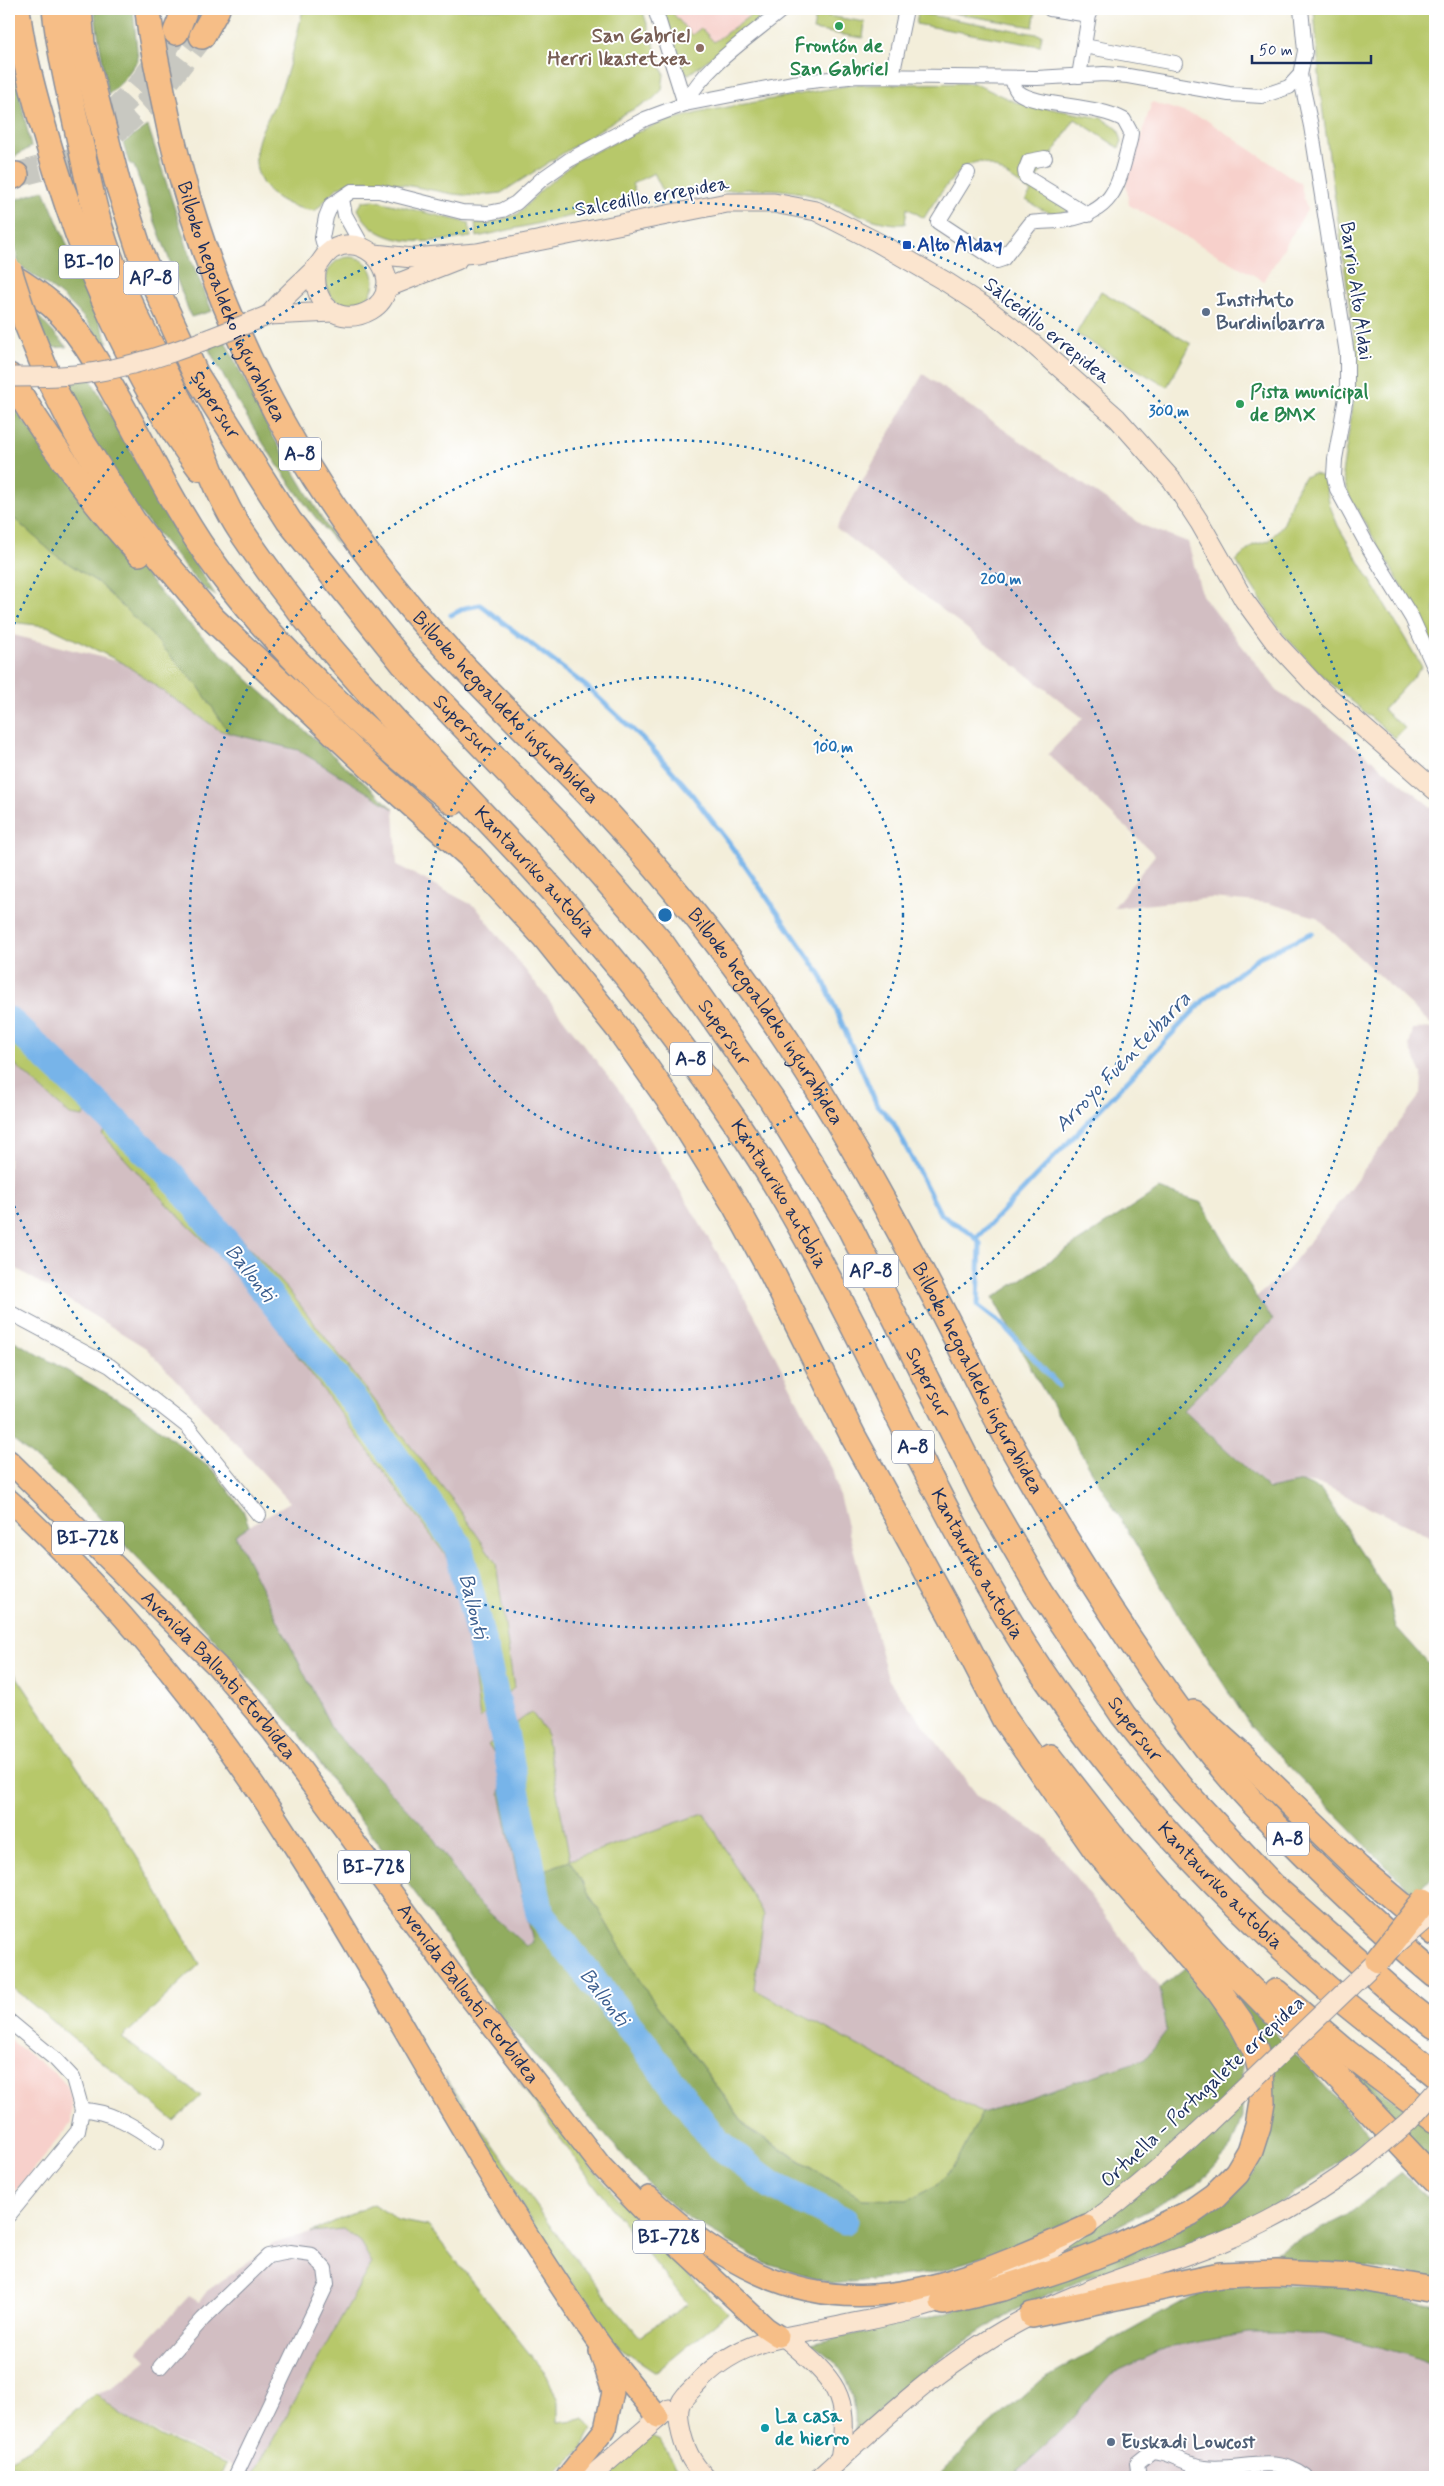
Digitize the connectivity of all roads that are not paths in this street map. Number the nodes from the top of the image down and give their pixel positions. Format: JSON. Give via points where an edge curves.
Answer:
{"nodes":[{"id":1,"x":17,"y":9,"type":"edge"},
{"id":2,"x":54,"y":9,"type":"edge"},
{"id":3,"x":79,"y":9,"type":"edge"},
{"id":4,"x":148,"y":9,"type":"edge"},
{"id":5,"x":185,"y":9,"type":"edge"},
{"id":6,"x":217,"y":9,"type":"edge"},
{"id":7,"x":655,"y":9,"type":"edge"},
{"id":8,"x":783,"y":9,"type":"edge"},
{"id":9,"x":906,"y":9,"type":"edge"},
{"id":10,"x":1050,"y":9,"type":"edge"},
{"id":11,"x":1301,"y":9,"type":"edge"},
{"id":12,"x":1091,"y":12,"type":"edge"},
{"id":13,"x":176,"y":32,"type":"tunnel mouth"},
{"id":14,"x":202,"y":36,"type":"tunnel mouth"},
{"id":15,"x":1084,"y":46,"type":"junction"},
{"id":16,"x":1175,"y":63,"type":"dead end"},
{"id":17,"x":1300,"y":74,"type":"junction"},
{"id":18,"x":892,"y":76,"type":"junction"},
{"id":19,"x":1078,"y":76,"type":"junction"},
{"id":20,"x":1012,"y":78,"type":"junction"},
{"id":21,"x":685,"y":104,"type":"junction"},
{"id":22,"x":1045,"y":158,"type":"dead end"},
{"id":23,"x":968,"y":173,"type":"dead end"},
{"id":24,"x":342,"y":199,"type":"junction"},
{"id":25,"x":1088,"y":215,"type":"junction"},
{"id":26,"x":369,"y":250,"type":"junction"},
{"id":27,"x":477,"y":253,"type":"junction"},
{"id":28,"x":322,"y":260,"type":"junction"},
{"id":29,"x":9,"y":270,"type":"edge"},
{"id":30,"x":9,"y":275,"type":"edge"},
{"id":31,"x":386,"y":288,"type":"junction"},
{"id":32,"x":333,"y":312,"type":"junction"},
{"id":33,"x":269,"y":315,"type":"junction"},
{"id":34,"x":9,"y":376,"type":"edge"},
{"id":35,"x":218,"y":491,"type":"junction"},
{"id":36,"x":213,"y":619,"type":"junction"},
{"id":37,"x":1435,"y":669,"type":"edge"},
{"id":38,"x":1435,"y":790,"type":"edge"},
{"id":39,"x":530,"y":865,"type":"junction"},
{"id":40,"x":9,"y":1312,"type":"edge"},
{"id":41,"x":9,"y":1461,"type":"edge"},
{"id":42,"x":9,"y":1500,"type":"edge"},
{"id":43,"x":259,"y":1515,"type":"dead end"},
{"id":44,"x":952,"y":1617,"type":"junction"},
{"id":45,"x":1162,"y":1685,"type":"junction"},
{"id":46,"x":1151,"y":1880,"type":"junction"},
{"id":47,"x":1433,"y":1910,"type":"edge"},
{"id":48,"x":1378,"y":1960,"type":"joint"},
{"id":49,"x":1435,"y":1974,"type":"edge"},
{"id":50,"x":9,"y":2022,"type":"edge"},
{"id":51,"x":1435,"y":2026,"type":"edge"},
{"id":52,"x":1435,"y":2074,"type":"edge"},
{"id":53,"x":1435,"y":2092,"type":"edge"},
{"id":54,"x":82,"y":2110,"type":"junction"},
{"id":55,"x":1435,"y":2120,"type":"edge"},
{"id":56,"x":571,"y":2125,"type":"junction"},
{"id":57,"x":157,"y":2142,"type":"dead end"},
{"id":58,"x":1432,"y":2178,"type":"edge"},
{"id":59,"x":9,"y":2215,"type":"edge"},
{"id":60,"x":1087,"y":2226,"type":"junction"},
{"id":61,"x":1435,"y":2290,"type":"edge"},
{"id":62,"x":943,"y":2302,"type":"junction"},
{"id":63,"x":1032,"y":2315,"type":"junction"},
{"id":64,"x":781,"y":2336,"type":"junction"},
{"id":65,"x":596,"y":2339,"type":"junction"},
{"id":66,"x":160,"y":2367,"type":"dead end"},
{"id":67,"x":680,"y":2402,"type":"junction"},
{"id":68,"x":658,"y":2417,"type":"junction"},
{"id":69,"x":684,"y":2446,"type":"junction"},
{"id":70,"x":840,"y":2459,"type":"junction"},
{"id":71,"x":1202,"y":2467,"type":"junction"},
{"id":72,"x":235,"y":2477,"type":"edge"},
{"id":73,"x":567,"y":2477,"type":"edge"},
{"id":74,"x":590,"y":2477,"type":"edge"},
{"id":75,"x":705,"y":2477,"type":"edge"},
{"id":76,"x":820,"y":2477,"type":"edge"},
{"id":77,"x":1139,"y":2477,"type":"edge"},
{"id":78,"x":1190,"y":2477,"type":"edge"},
{"id":79,"x":1306,"y":2477,"type":"edge"}],
"edges":[{"from":1,"to":35,"type":"highway","number":"BI-10","via":[[38,112],[65,200],[86,254],[140,372],[174,434]]},
{"from":2,"to":35,"type":"highway","name":"Supersur","number":"AP-8","via":[[92,198],[117,276],[192,425]]},
{"from":3,"to":51,"type":"highway","name":"Supersur","number":"AP-8","via":[[85,53],[117,181],[141,255],[196,375],[289,521],[403,663],[556,822],[662,944],[771,1099],[850,1228],[983,1492],[1041,1592],[1123,1715],[1184,1791],[1273,1886]]},
{"from":4,"to":45,"type":"highway","name":"Bilboko hegoaldeko ingurabidea","number":"A-8","via":[[170,134],[191,212],[251,365],[302,457],[348,527],[400,595],[464,667],[632,842],[702,925],[777,1026],[860,1160],[1021,1464],[1111,1612]]},
{"from":5,"to":13,"type":"highway"},
{"from":6,"to":14,"type":"highway"},
{"from":7,"to":21,"type":"street"},
{"from":8,"to":21,"type":"street","via":[[710,71]]},
{"from":9,"to":18,"type":"street"},
{"from":10,"to":12,"type":"street"},
{"from":11,"to":17,"type":"street","via":[[1305,51]]},
{"from":12,"to":15,"type":"street"},
{"from":15,"to":16,"type":"street"},
{"from":15,"to":19,"type":"street"},
{"from":17,"to":19,"type":"street","via":[[1289,87],[1262,96],[1229,94],[1128,76]]},
{"from":17,"to":37,"type":"street","name":"Barrio Alto Aldai","via":[[1347,354],[1347,392],[1334,459],[1336,482],[1368,548],[1412,618]]},
{"from":18,"to":20,"type":"street"},
{"from":18,"to":21,"type":"street","via":[[792,83]]},
{"from":19,"to":20,"type":"street"},
{"from":20,"to":25,"type":"street","via":[[1019,93],[1031,98],[1097,110],[1117,116],[1128,126],[1130,140],[1116,188],[1108,202]]},
{"from":21,"to":24,"type":"street","via":[[598,142],[542,179],[516,203],[503,210],[468,213],[362,190],[352,191]]},
{"from":22,"to":25,"type":"street","via":[[1030,161],[1025,170],[1026,177]]},
{"from":23,"to":25,"type":"street","via":[[938,222],[997,261],[1003,259],[1031,223]]},
{"from":24,"to":26,"type":"street","via":[[345,215]]},
{"from":24,"to":28,"type":"street","via":[[331,205],[326,217]]},
{"from":26,"to":27,"type":"street","via":[[412,258]]},
{"from":26,"to":28,"type":"street","via":[[344,245]]},
{"from":26,"to":31,"type":"street","via":[[383,264]]},
{"from":27,"to":31,"type":"street"},
{"from":27,"to":38,"type":"street","name":"Salcedillo errepidea","via":[[727,203],[774,203],[816,211],[877,242],[985,308],[1033,344],[1117,418],[1172,480],[1244,600],[1274,641],[1317,687]]},
{"from":28,"to":32,"type":"street","via":[[314,278],[318,297]]},
{"from":28,"to":33,"type":"street"},
{"from":29,"to":36,"type":"highway","bridge":true,"via":[[50,381],[77,434],[158,554]]},
{"from":30,"to":39,"type":"highway","via":[[53,306],[76,331],[100,367],[198,541],[270,632],[398,757]]},
{"from":31,"to":32,"type":"street","via":[[382,299],[364,314],[354,316]]},
{"from":32,"to":33,"type":"street"},
{"from":33,"to":34,"type":"street","bridge":true,"via":[[154,358],[120,367],[67,376]]},
{"from":34,"to":36,"type":"highway","via":[[43,431],[114,525],[189,608]]},
{"from":35,"to":39,"type":"highway","name":"Kantauriko autobia","number":"A-8","via":[[238,528],[282,588],[370,694]]},
{"from":36,"to":44,"type":"highway","via":[[469,855],[544,936],[618,1028],[676,1110],[740,1215],[852,1436]]},
{"from":39,"to":52,"type":"highway","name":"Kantauriko autobia","number":"A-8","via":[[660,1016],[769,1173],[826,1272],[968,1552],[1011,1625],[1083,1733],[1160,1822],[1247,1914],[1328,1988]]},
{"from":40,"to":43,"type":"street","via":[[110,1366],[188,1427]]},
{"from":41,"to":56,"type":"main road","name":"Avenida Ballonti etorbidea","number":"BI-728","via":[[217,1666],[273,1732],[451,1973]]},
{"from":42,"to":65,"type":"main road","name":"Avenida Ballonti etorbidea","number":"BI-728","via":[[88,1578],[162,1664],[235,1758],[296,1849],[494,2180]]},
{"from":44,"to":46,"type":"highway","via":[[1069,1783]]},
{"from":44,"to":62,"type":"highway","via":[[1005,1720],[1096,1850],[1219,1991],[1240,2020],[1255,2049],[1261,2071],[1262,2102],[1250,2151],[1237,2173],[1214,2196],[1190,2213],[1064,2268],[1004,2288]]},
{"from":45,"to":47,"type":"highway","via":[[1245,1759],[1358,1868]]},
{"from":45,"to":49,"type":"highway","name":"Bilboko hegoaldeko ingurabidea","number":"A-8","via":[[1208,1750],[1262,1812],[1339,1890]]},
{"from":46,"to":55,"type":"highway","via":[[1298,2012]]},
{"from":46,"to":58,"type":"highway","via":[[1212,1950],[1332,2070]]},
{"from":47,"to":48,"type":"highway","bridge":true},
{"from":48,"to":60,"type":"street","name":"Ortuella - Portugalete errepidea","bridge":true,"via":[[1162,2166]]},
{"from":50,"to":54,"type":"street","via":[[73,2078]]},
{"from":53,"to":63,"type":"street","bridge":true,"via":[[1409,2121],[1366,2159],[1263,2224],[1223,2242],[1095,2287]]},
{"from":54,"to":57,"type":"street","via":[[93,2110],[134,2126]]},
{"from":54,"to":59,"type":"street","via":[[78,2131]]},
{"from":56,"to":60,"type":"main road","via":[[664,2212],[712,2249],[757,2275],[804,2291],[847,2296],[892,2295],[936,2286],[987,2270]]},
{"from":56,"to":64,"type":"main road","name":"Avenida Ballonti etorbidea","number":"BI-728","via":[[601,2166],[670,2238],[766,2328]]},
{"from":60,"to":62,"type":"street","name":"Ortuella - Portugalete errepidea","via":[[1041,2258]]},
{"from":61,"to":63,"type":"highway","via":[[1354,2277],[1277,2273],[1220,2275]]},
{"from":62,"to":64,"type":"street","name":"Ortuella - Portugalete errepidea"},
{"from":63,"to":70,"type":"street","via":[[980,2344],[935,2376]]},
{"from":64,"to":67,"type":"street","name":"Ortuella - Portugalete errepidea","via":[[732,2354],[710,2369]]},
{"from":64,"to":70,"type":"street","via":[[815,2363],[834,2386],[842,2404],[844,2420]]},
{"from":65,"to":68,"type":"main road","name":"Avenida Ballonti etorbidea","number":"BI-728"},
{"from":65,"to":73,"type":"main road","via":[[613,2392],[612,2398],[605,2429]]},
{"from":66,"to":72,"type":"street","via":[[203,2318],[268,2256],[290,2252],[312,2255],[325,2269],[327,2284]]},
{"from":67,"to":68,"type":"street"},
{"from":67,"to":69,"type":"street","via":[[678,2412]]},
{"from":68,"to":69,"type":"street"},
{"from":68,"to":74,"type":"street"},
{"from":69,"to":75,"type":"street"},
{"from":70,"to":76,"type":"street"},
{"from":71,"to":77,"type":"street","via":[[1165,2452],[1152,2451],[1137,2463]]},
{"from":71,"to":78,"type":"street"},
{"from":71,"to":79,"type":"street","via":[[1276,2463]]}]}
